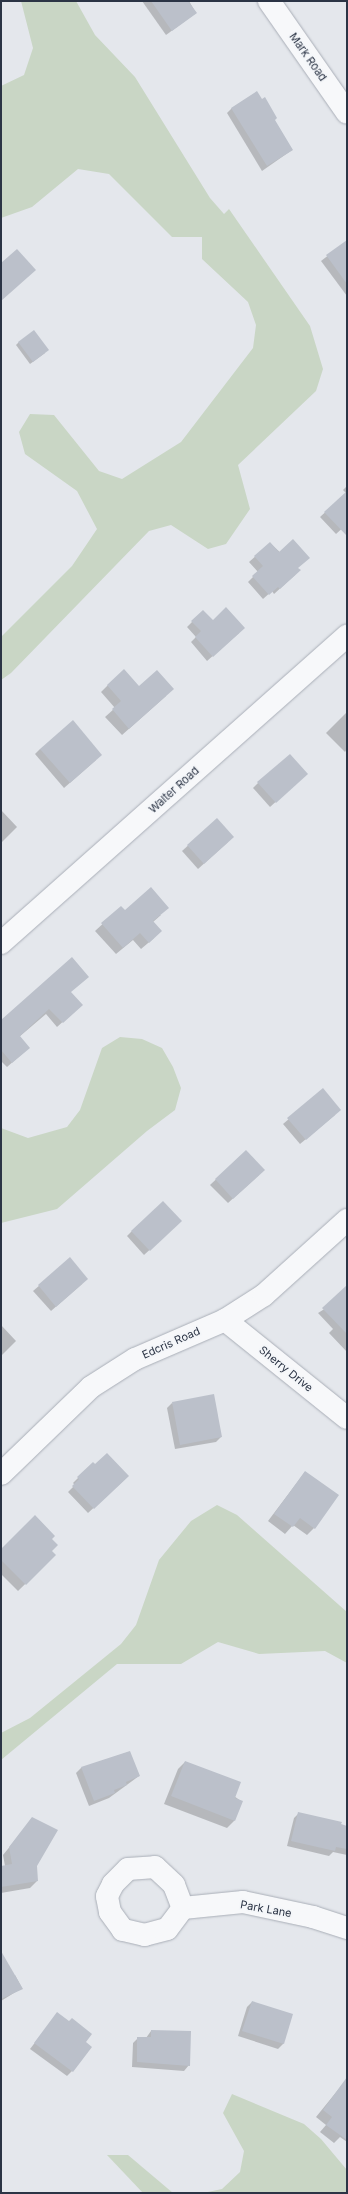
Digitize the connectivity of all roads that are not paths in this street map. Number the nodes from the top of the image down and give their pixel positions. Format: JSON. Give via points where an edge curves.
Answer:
{"nodes":[{"id":1,"x":270,"y":1,"type":"edge"},
{"id":2,"x":347,"y":113,"type":"edge"},
{"id":3,"x":347,"y":636,"type":"edge"},
{"id":4,"x":1,"y":943,"type":"edge"},
{"id":5,"x":347,"y":1220,"type":"edge"},
{"id":6,"x":225,"y":1320,"type":"junction"},
{"id":7,"x":347,"y":1418,"type":"edge"},
{"id":8,"x":1,"y":1474,"type":"edge"},
{"id":9,"x":183,"y":1908,"type":"dead end"},
{"id":10,"x":347,"y":1928,"type":"edge"}],
"edges":[{"from":1,"to":2,"type":"street","name":"Mark Road"},
{"from":3,"to":4,"type":"street","name":"Walter Road"},
{"from":5,"to":6,"type":"street","name":"Edcris Road","via":[[264,1295]]},
{"from":6,"to":7,"type":"street","name":"Sherry Drive"},
{"from":6,"to":8,"type":"street","name":"Edcris Road","via":[[134,1360],[91,1387]]},
{"from":9,"to":10,"type":"street","name":"Park Lane","via":[[242,1902]]}]}
